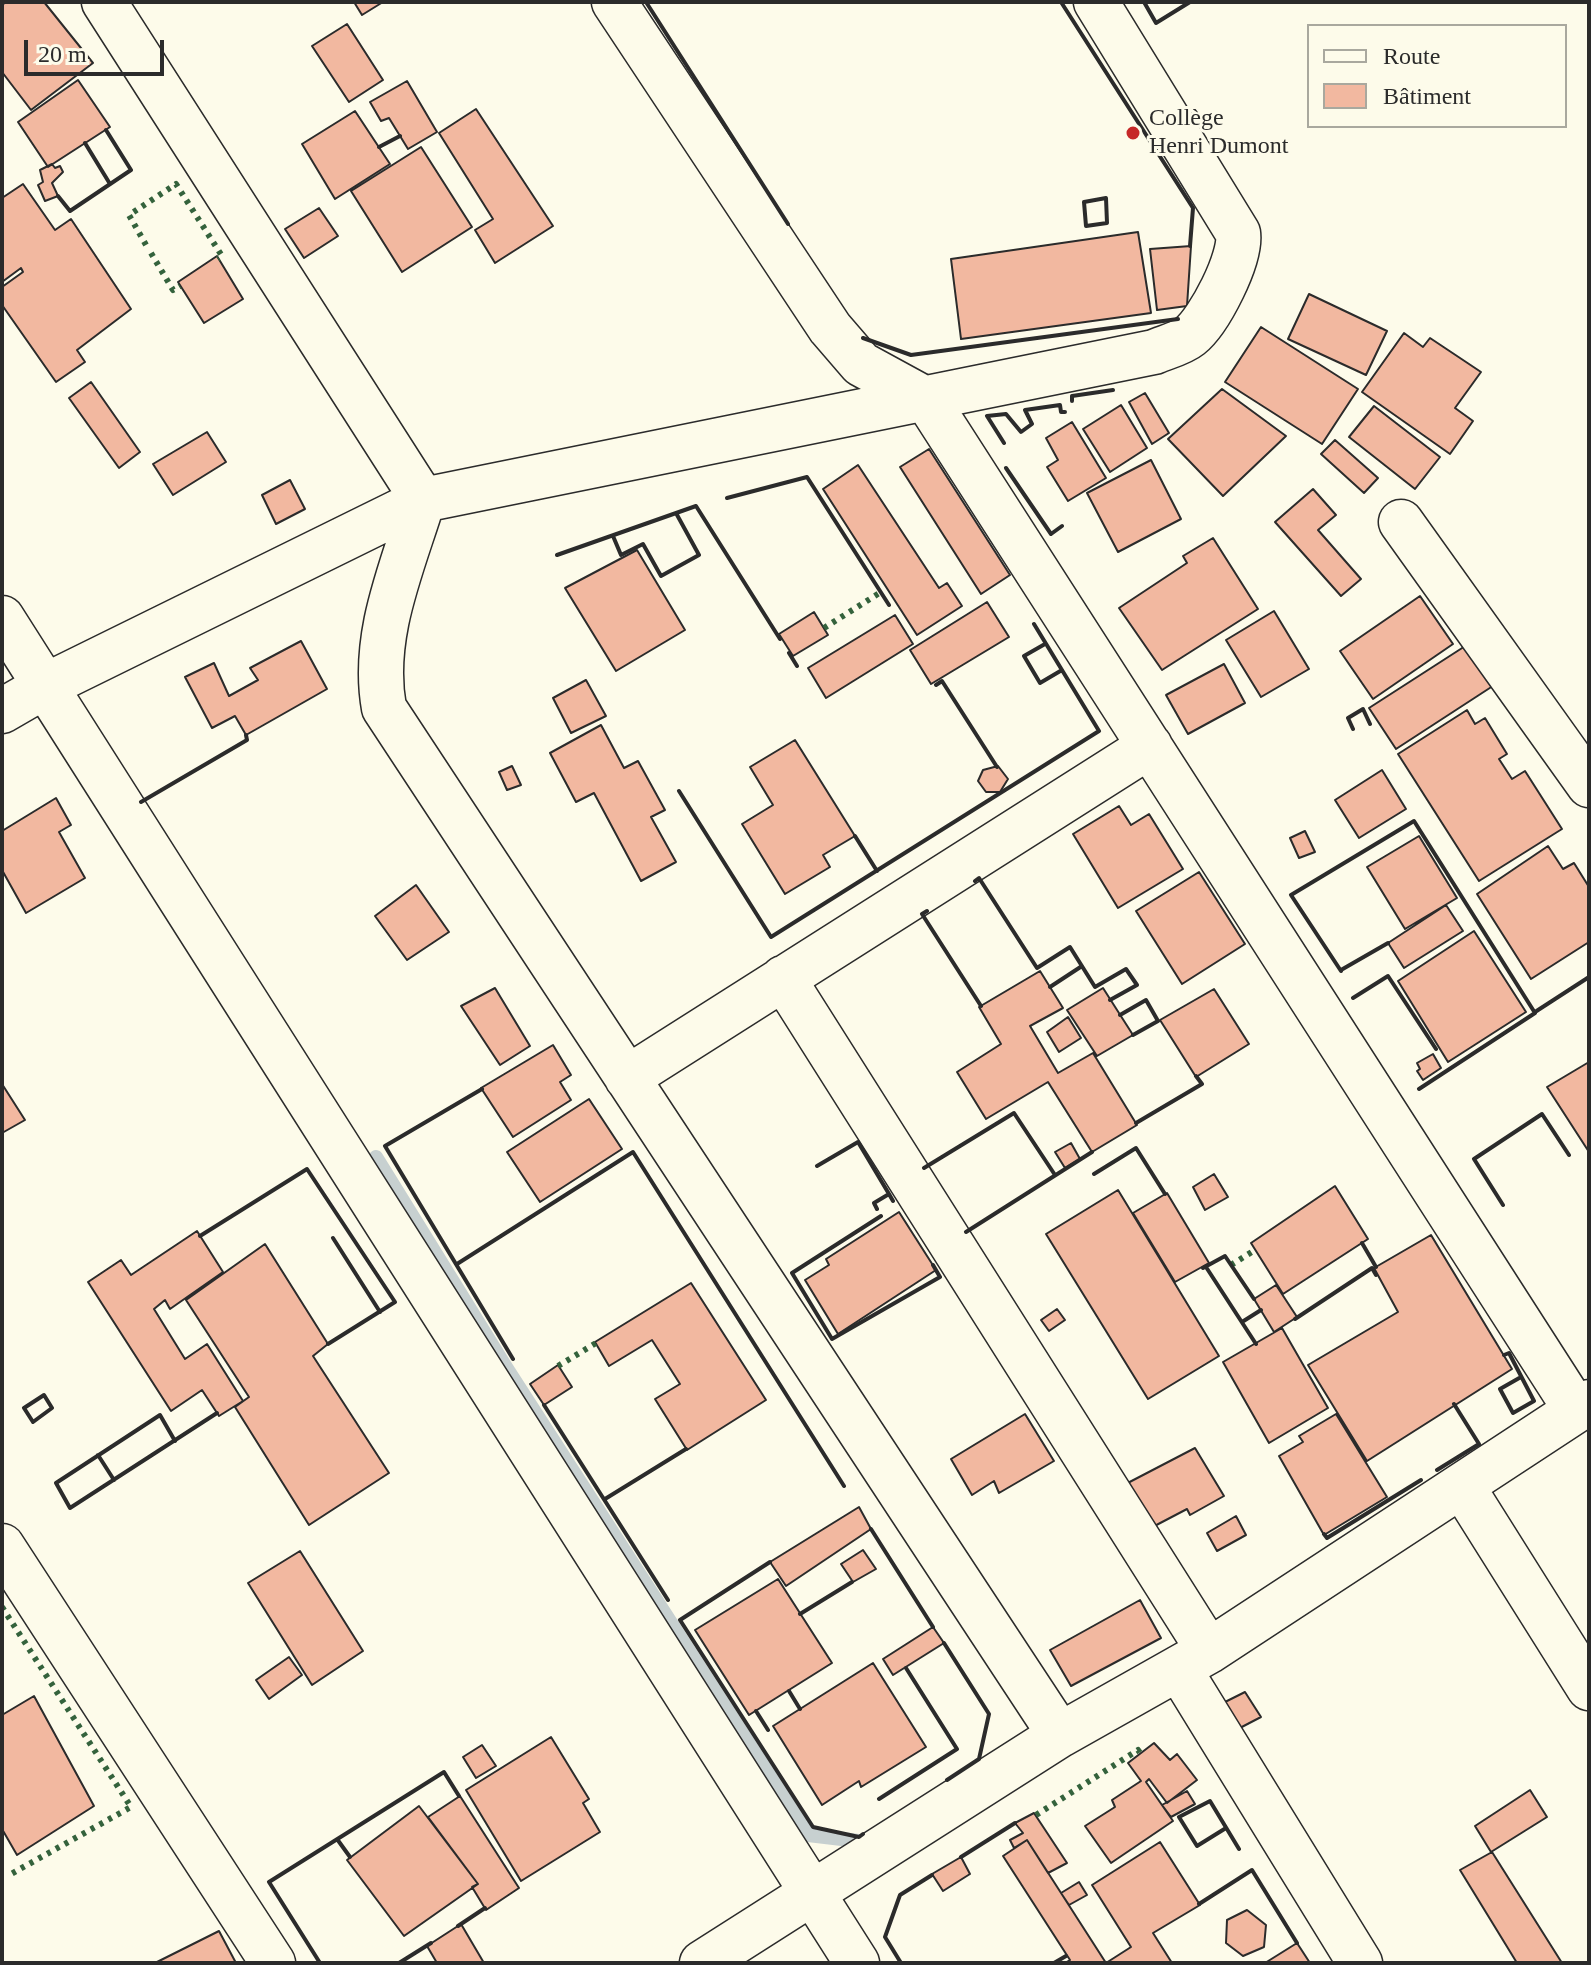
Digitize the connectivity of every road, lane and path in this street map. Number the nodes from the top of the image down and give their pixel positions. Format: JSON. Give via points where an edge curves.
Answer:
{"nodes":[{"id":1,"x":104,"y":2,"type":"edge"},
{"id":2,"x":614,"y":2,"type":"edge"},
{"id":3,"x":1096,"y":2,"type":"edge"},
{"id":4,"x":927,"y":400,"type":"junction"},
{"id":5,"x":423,"y":500,"type":"junction"},
{"id":6,"x":1401,"y":522,"type":"dead end"},
{"id":7,"x":2,"y":618,"type":"edge"},
{"id":8,"x":47,"y":685,"type":"junction"},
{"id":9,"x":2,"y":711,"type":"edge"},
{"id":10,"x":1150,"y":746,"type":"junction"},
{"id":11,"x":1589,"y":785,"type":"edge"},
{"id":12,"x":783,"y":978,"type":"junction"},
{"id":13,"x":627,"y":1078,"type":"junction"},
{"id":14,"x":1583,"y":1406,"type":"edge"},
{"id":15,"x":1462,"y":1486,"type":"junction"},
{"id":16,"x":2,"y":1546,"type":"edge"},
{"id":17,"x":1194,"y":1660,"type":"junction"},
{"id":18,"x":1589,"y":1688,"type":"edge"},
{"id":19,"x":1060,"y":1735,"type":"junction"},
{"id":20,"x":812,"y":1890,"type":"junction"},
{"id":21,"x":273,"y":1963,"type":"edge"},
{"id":22,"x":702,"y":1963,"type":"edge"},
{"id":23,"x":857,"y":1963,"type":"edge"},
{"id":24,"x":1360,"y":1963,"type":"edge"}],
"edges":[{"from":1,"to":5,"type":"street"},
{"from":2,"to":4,"type":"street","via":[[830,328],[861,364]]},
{"from":3,"to":4,"type":"street","via":[[1238,233],[1236,252],[1209,316],[1188,338],[1154,352]]},
{"from":4,"to":5,"type":"street"},
{"from":4,"to":10,"type":"street"},
{"from":5,"to":8,"type":"street"},
{"from":5,"to":13,"type":"street","via":[[380,643],[378,678],[384,708]]},
{"from":6,"to":11,"type":"street"},
{"from":7,"to":8,"type":"street"},
{"from":8,"to":9,"type":"street"},
{"from":8,"to":20,"type":"street"},
{"from":10,"to":12,"type":"street"},
{"from":10,"to":14,"type":"street"},
{"from":12,"to":13,"type":"street"},
{"from":12,"to":17,"type":"street"},
{"from":13,"to":19,"type":"street"},
{"from":14,"to":15,"type":"street"},
{"from":15,"to":17,"type":"street"},
{"from":15,"to":18,"type":"street"},
{"from":16,"to":21,"type":"street"},
{"from":17,"to":19,"type":"street"},
{"from":17,"to":24,"type":"street"},
{"from":19,"to":20,"type":"street"},
{"from":20,"to":22,"type":"street"},
{"from":20,"to":23,"type":"street"}]}
